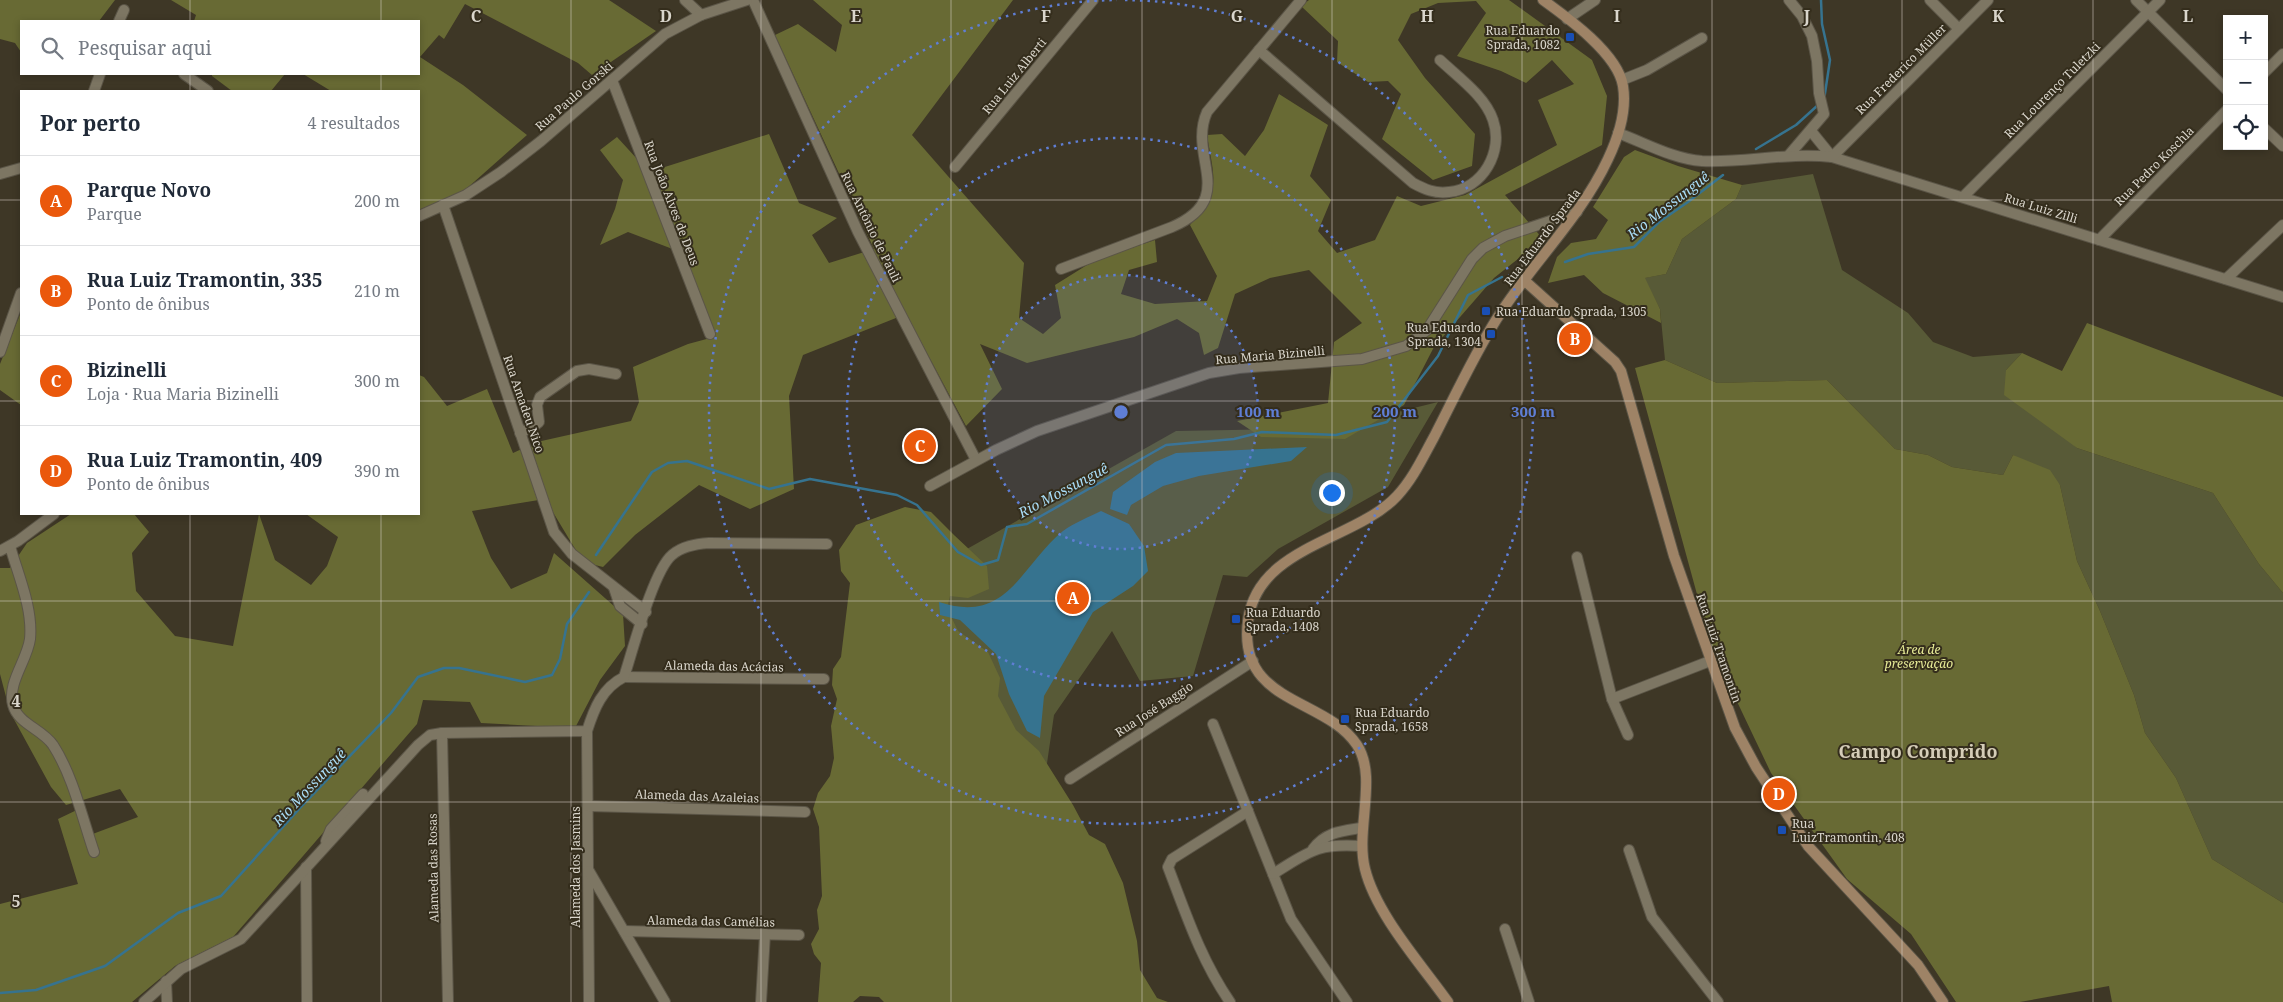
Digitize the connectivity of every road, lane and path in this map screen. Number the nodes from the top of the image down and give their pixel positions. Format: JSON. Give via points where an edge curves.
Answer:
{"nodes":[{"id":1,"x":685,"y":0,"type":"edge"},
{"id":2,"x":747,"y":0,"type":"edge"},
{"id":3,"x":753,"y":0,"type":"edge"},
{"id":4,"x":1093,"y":0,"type":"edge"},
{"id":5,"x":1301,"y":0,"type":"edge"},
{"id":6,"x":1542,"y":0,"type":"edge"},
{"id":7,"x":1595,"y":0,"type":"edge"},
{"id":8,"x":1789,"y":0,"type":"edge"},
{"id":9,"x":1930,"y":0,"type":"edge"},
{"id":10,"x":1988,"y":0,"type":"edge"},
{"id":11,"x":2136,"y":0,"type":"edge"},
{"id":12,"x":2160,"y":0,"type":"edge"},
{"id":13,"x":124,"y":10,"type":"dead end"},
{"id":14,"x":2148,"y":12,"type":"junction"},
{"id":15,"x":700,"y":15,"type":"junction"},
{"id":16,"x":1567,"y":19,"type":"junction"},
{"id":17,"x":119,"y":20,"type":"edge"},
{"id":18,"x":1960,"y":28,"type":"junction"},
{"id":19,"x":1702,"y":38,"type":"dead end"},
{"id":20,"x":1259,"y":50,"type":"junction"},
{"id":21,"x":2283,"y":54,"type":"edge"},
{"id":22,"x":1440,"y":60,"type":"dead end"},
{"id":23,"x":2268,"y":68,"type":"edge"},
{"id":24,"x":100,"y":75,"type":"edge"},
{"id":25,"x":185,"y":75,"type":"edge"},
{"id":26,"x":612,"y":80,"type":"junction"},
{"id":27,"x":1622,"y":80,"type":"junction"},
{"id":28,"x":2223,"y":86,"type":"edge"},
{"id":29,"x":94,"y":90,"type":"edge"},
{"id":30,"x":207,"y":90,"type":"edge"},
{"id":31,"x":2223,"y":114,"type":"edge"},
{"id":32,"x":1811,"y":131,"type":"junction"},
{"id":33,"x":2268,"y":132,"type":"edge"},
{"id":34,"x":1618,"y":133,"type":"junction"},
{"id":35,"x":2283,"y":146,"type":"edge"},
{"id":36,"x":1789,"y":155,"type":"junction"},
{"id":37,"x":1832,"y":157,"type":"junction"},
{"id":38,"x":956,"y":167,"type":"dead end"},
{"id":39,"x":20,"y":168,"type":"edge"},
{"id":40,"x":0,"y":174,"type":"edge"},
{"id":41,"x":1962,"y":197,"type":"junction"},
{"id":42,"x":443,"y":206,"type":"junction"},
{"id":43,"x":1577,"y":212,"type":"junction"},
{"id":44,"x":420,"y":216,"type":"edge"},
{"id":45,"x":2283,"y":225,"type":"edge"},
{"id":46,"x":2098,"y":240,"type":"junction"},
{"id":47,"x":1061,"y":269,"type":"dead end"},
{"id":48,"x":2226,"y":279,"type":"junction"},
{"id":49,"x":1525,"y":281,"type":"junction"},
{"id":50,"x":20,"y":296,"type":"edge"},
{"id":51,"x":2283,"y":297,"type":"edge"},
{"id":52,"x":710,"y":334,"type":"dead end"},
{"id":53,"x":0,"y":352,"type":"edge"},
{"id":54,"x":616,"y":374,"type":"dead end"},
{"id":55,"x":520,"y":432,"type":"junction"},
{"id":56,"x":976,"y":460,"type":"junction"},
{"id":57,"x":930,"y":486,"type":"dead end"},
{"id":58,"x":53,"y":515,"type":"edge"},
{"id":59,"x":827,"y":544,"type":"dead end"},
{"id":60,"x":10,"y":546,"type":"junction"},
{"id":61,"x":0,"y":551,"type":"edge"},
{"id":62,"x":1577,"y":557,"type":"dead end"},
{"id":63,"x":614,"y":588,"type":"junction"},
{"id":64,"x":646,"y":612,"type":"junction"},
{"id":65,"x":642,"y":624,"type":"junction"},
{"id":66,"x":1253,"y":661,"type":"junction"},
{"id":67,"x":1710,"y":661,"type":"junction"},
{"id":68,"x":624,"y":677,"type":"junction"},
{"id":69,"x":824,"y":679,"type":"dead end"},
{"id":70,"x":1612,"y":699,"type":"junction"},
{"id":71,"x":1213,"y":724,"type":"dead end"},
{"id":72,"x":587,"y":731,"type":"junction"},
{"id":73,"x":442,"y":733,"type":"junction"},
{"id":74,"x":1628,"y":735,"type":"dead end"},
{"id":75,"x":1070,"y":779,"type":"dead end"},
{"id":76,"x":588,"y":806,"type":"junction"},
{"id":77,"x":1248,"y":810,"type":"junction"},
{"id":78,"x":805,"y":812,"type":"dead end"},
{"id":79,"x":1361,"y":828,"type":"junction"},
{"id":80,"x":1361,"y":846,"type":"junction"},
{"id":81,"x":1313,"y":850,"type":"junction"},
{"id":82,"x":1629,"y":850,"type":"dead end"},
{"id":83,"x":94,"y":852,"type":"dead end"},
{"id":84,"x":306,"y":866,"type":"junction"},
{"id":85,"x":588,"y":870,"type":"junction"},
{"id":86,"x":1273,"y":874,"type":"junction"},
{"id":87,"x":1505,"y":929,"type":"dead end"},
{"id":88,"x":624,"y":931,"type":"junction"},
{"id":89,"x":766,"y":934,"type":"junction"},
{"id":90,"x":798,"y":935,"type":"dead end"},
{"id":91,"x":166,"y":981,"type":"junction"},
{"id":92,"x":144,"y":1002,"type":"edge"},
{"id":93,"x":167,"y":1002,"type":"edge"},
{"id":94,"x":307,"y":1002,"type":"edge"},
{"id":95,"x":448,"y":1002,"type":"edge"},
{"id":96,"x":589,"y":1002,"type":"edge"},
{"id":97,"x":665,"y":1002,"type":"edge"},
{"id":98,"x":762,"y":1002,"type":"edge"},
{"id":99,"x":1230,"y":1002,"type":"edge"},
{"id":100,"x":1347,"y":1002,"type":"edge"},
{"id":101,"x":1448,"y":1002,"type":"edge"},
{"id":102,"x":1529,"y":1002,"type":"edge"},
{"id":103,"x":1718,"y":1002,"type":"edge"},
{"id":104,"x":1942,"y":1002,"type":"edge"}],
"edges":[{"from":1,"to":15,"type":"street"},
{"from":2,"to":15,"type":"street","name":"Rua Paulo Gorski"},
{"from":3,"to":56,"type":"street","name":"Rua Antônio de Pauli","via":[[858,232]]},
{"from":4,"to":38,"type":"street","name":"Rua Luiz Alberti"},
{"from":5,"to":20,"type":"street"},
{"from":6,"to":16,"type":"main road"},
{"from":7,"to":16,"type":"street"},
{"from":8,"to":32,"type":"street","via":[[1812,36],[1817,61],[1823,116]]},
{"from":9,"to":18,"type":"street"},
{"from":10,"to":18,"type":"street","name":"Rua Frederico Müller"},
{"from":11,"to":14,"type":"street"},
{"from":12,"to":14,"type":"street","name":"Rua Lourenço Tuletzki"},
{"from":13,"to":17,"type":"street"},
{"from":14,"to":28,"type":"street"},
{"from":14,"to":41,"type":"street","name":"Rua Lourenço Tuletzki"},
{"from":15,"to":26,"type":"street","name":"Rua Paulo Gorski","via":[[656,39]]},
{"from":16,"to":27,"type":"main road","via":[[1602,51]]},
{"from":18,"to":37,"type":"street","name":"Rua Frederico Müller"},
{"from":19,"to":27,"type":"street","via":[[1647,70]]},
{"from":20,"to":22,"type":"street","via":[[1413,182],[1425,189],[1450,192],[1475,182],[1484,172],[1492,158],[1495,133],[1493,120],[1481,99]]},
{"from":20,"to":47,"type":"street","via":[[1207,112],[1202,124],[1200,135],[1209,184],[1202,204],[1194,214],[1172,228]]},
{"from":21,"to":23,"type":"street"},
{"from":24,"to":29,"type":"street"},
{"from":25,"to":30,"type":"street"},
{"from":26,"to":42,"type":"street","name":"Rua Paulo Gorski","via":[[501,172]]},
{"from":26,"to":52,"type":"street","name":"Rua João Alves de Deus"},
{"from":27,"to":34,"type":"main road","name":"Rua Eduardo Sprada","via":[[1623,111]]},
{"from":31,"to":46,"type":"street","name":"Rua Pedro Koschla"},
{"from":32,"to":36,"type":"street"},
{"from":32,"to":37,"type":"street"},
{"from":33,"to":35,"type":"street"},
{"from":34,"to":36,"type":"street","name":"Rua Luiz Zilli","via":[[1694,160]]},
{"from":34,"to":43,"type":"main road","name":"Rua Eduardo Sprada","via":[[1599,177]]},
{"from":36,"to":37,"type":"street","name":"Rua Luiz Zilli"},
{"from":37,"to":41,"type":"street","name":"Rua Luiz Zilli"},
{"from":39,"to":40,"type":"street"},
{"from":41,"to":46,"type":"street","name":"Rua Luiz Zilli"},
{"from":42,"to":44,"type":"street","name":"Rua Paulo Gorski"},
{"from":42,"to":55,"type":"street","name":"Rua Amadeu Nico"},
{"from":43,"to":49,"type":"main road","name":"Rua Eduardo Sprada"},
{"from":43,"to":56,"type":"street","name":"Rua Maria Bizinelli","via":[[1505,236],[1483,248],[1472,259],[1427,330],[1406,346],[1362,359],[1209,373],[1037,431]]},
{"from":45,"to":48,"type":"street"},
{"from":46,"to":48,"type":"street","name":"Rua Luiz Zilli"},
{"from":48,"to":51,"type":"street","name":"Rua Luiz Zilli"},
{"from":49,"to":66,"type":"main road","name":"Rua Eduardo Sprada","via":[[1496,320],[1416,470],[1398,496],[1376,512],[1296,556],[1259,590],[1249,611],[1247,626]]},
{"from":49,"to":67,"type":"main road","name":"Rua Luiz Tramontin","via":[[1621,371],[1674,556]]},
{"from":50,"to":53,"type":"street"},
{"from":54,"to":55,"type":"street","via":[[589,369],[577,371],[540,397],[537,405],[539,422]]},
{"from":55,"to":63,"type":"street","name":"Rua Amadeu Nico","via":[[557,538]]},
{"from":56,"to":57,"type":"street","name":"Rua Maria Bizinelli"},
{"from":58,"to":60,"type":"street"},
{"from":59,"to":64,"type":"street","via":[[708,543],[689,546],[665,562]]},
{"from":60,"to":61,"type":"street"},
{"from":60,"to":83,"type":"street","via":[[27,607],[30,639],[11,694],[12,704],[15,712],[45,735],[58,754]]},
{"from":62,"to":70,"type":"street"},
{"from":63,"to":64,"type":"street","name":"Rua Amadeu Nico"},
{"from":63,"to":65,"type":"street","name":"Rua Amadeu Nico","via":[[620,606]]},
{"from":64,"to":65,"type":"street"},
{"from":65,"to":68,"type":"street"},
{"from":66,"to":75,"type":"street","name":"Rua José Baggio"},
{"from":66,"to":79,"type":"main road","name":"Rua Eduardo Sprada","via":[[1271,686],[1339,727],[1355,741],[1363,756],[1366,773]]},
{"from":67,"to":70,"type":"street"},
{"from":67,"to":104,"type":"main road","name":"Rua Luiz Tramontin","via":[[1745,749],[1795,829],[1830,872],[1918,965]]},
{"from":68,"to":69,"type":"street","name":"Alameda das Acácias"},
{"from":68,"to":72,"type":"street","via":[[605,690]]},
{"from":70,"to":74,"type":"street"},
{"from":71,"to":77,"type":"street"},
{"from":72,"to":73,"type":"street"},
{"from":72,"to":76,"type":"street","name":"Alameda dos Jasmins"},
{"from":73,"to":84,"type":"street","via":[[424,739],[385,780],[370,787],[331,829],[324,848]]},
{"from":73,"to":95,"type":"street","name":"Alameda das Rosas"},
{"from":76,"to":78,"type":"street","name":"Alameda das Azaleias"},
{"from":76,"to":85,"type":"street","name":"Alameda dos Jasmins"},
{"from":77,"to":86,"type":"street"},
{"from":77,"to":99,"type":"street","via":[[1172,859],[1168,867],[1196,942]]},
{"from":79,"to":80,"type":"main road","name":"Rua Eduardo Sprada"},
{"from":79,"to":81,"type":"street","via":[[1329,834]]},
{"from":80,"to":81,"type":"street","via":[[1337,844]]},
{"from":80,"to":101,"type":"main road","name":"Rua Eduardo Sprada","via":[[1365,871],[1377,899]]},
{"from":81,"to":86,"type":"street"},
{"from":82,"to":103,"type":"street","via":[[1652,917]]},
{"from":84,"to":91,"type":"street","via":[[236,943],[191,963]]},
{"from":84,"to":94,"type":"street"},
{"from":85,"to":88,"type":"street"},
{"from":85,"to":96,"type":"street","name":"Alameda dos Jasmins"},
{"from":86,"to":100,"type":"street","via":[[1297,929]]},
{"from":87,"to":102,"type":"street"},
{"from":88,"to":89,"type":"street","name":"Alameda das Camélias"},
{"from":88,"to":97,"type":"street"},
{"from":89,"to":90,"type":"street","name":"Alameda das Camélias"},
{"from":89,"to":98,"type":"street"},
{"from":91,"to":92,"type":"street"},
{"from":91,"to":93,"type":"street"}]}
